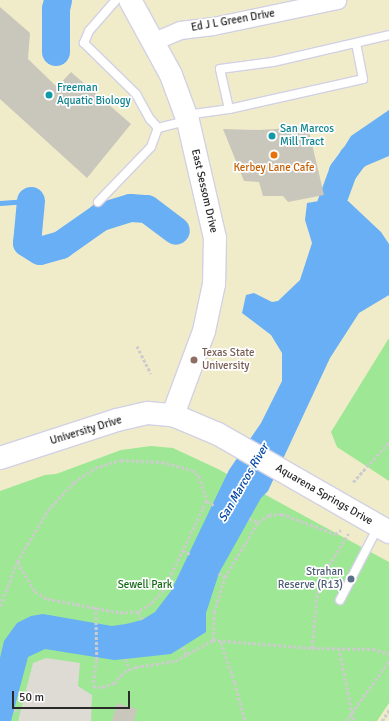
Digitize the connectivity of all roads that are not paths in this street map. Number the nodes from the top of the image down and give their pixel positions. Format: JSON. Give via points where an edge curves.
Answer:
{"nodes":[{"id":1,"x":116,"y":0,"type":"edge"},
{"id":2,"x":130,"y":0,"type":"edge"},
{"id":3,"x":337,"y":0,"type":"edge"},
{"id":4,"x":389,"y":35,"type":"edge"},
{"id":5,"x":154,"y":41,"type":"junction"},
{"id":6,"x":356,"y":44,"type":"junction"},
{"id":7,"x":229,"y":109,"type":"junction"},
{"id":8,"x":187,"y":118,"type":"junction"},
{"id":9,"x":158,"y":128,"type":"junction"},
{"id":10,"x":98,"y":202,"type":"dead end"},
{"id":11,"x":173,"y":415,"type":"junction"},
{"id":12,"x":0,"y":458,"type":"edge"},
{"id":13,"x":383,"y":529,"type":"edge"},
{"id":14,"x":340,"y":600,"type":"dead end"}],
"edges":[{"from":1,"to":9,"type":"lane","via":[[89,31],[84,43],[136,94]]},
{"from":2,"to":5,"type":"street","name":"East Sessom Drive"},
{"from":3,"to":5,"type":"street","name":"Ed J L Green Drive","via":[[172,32]]},
{"from":4,"to":6,"type":"lane"},
{"from":5,"to":8,"type":"street","name":"East Sessom Drive","via":[[171,74]]},
{"from":6,"to":7,"type":"lane","via":[[363,79]]},
{"from":6,"to":7,"type":"lane","via":[[273,62],[220,69]]},
{"from":7,"to":8,"type":"lane"},
{"from":8,"to":9,"type":"lane"},
{"from":8,"to":11,"type":"street","name":"East Sessom Drive","via":[[210,211],[216,260],[204,331]]},
{"from":9,"to":10,"type":"lane","via":[[151,147]]},
{"from":11,"to":12,"type":"street","name":"University Drive","via":[[148,413],[117,420]]},
{"from":11,"to":13,"type":"street","name":"Aquarena Springs Drive","via":[[218,434]]},
{"from":13,"to":14,"type":"lane"}]}
